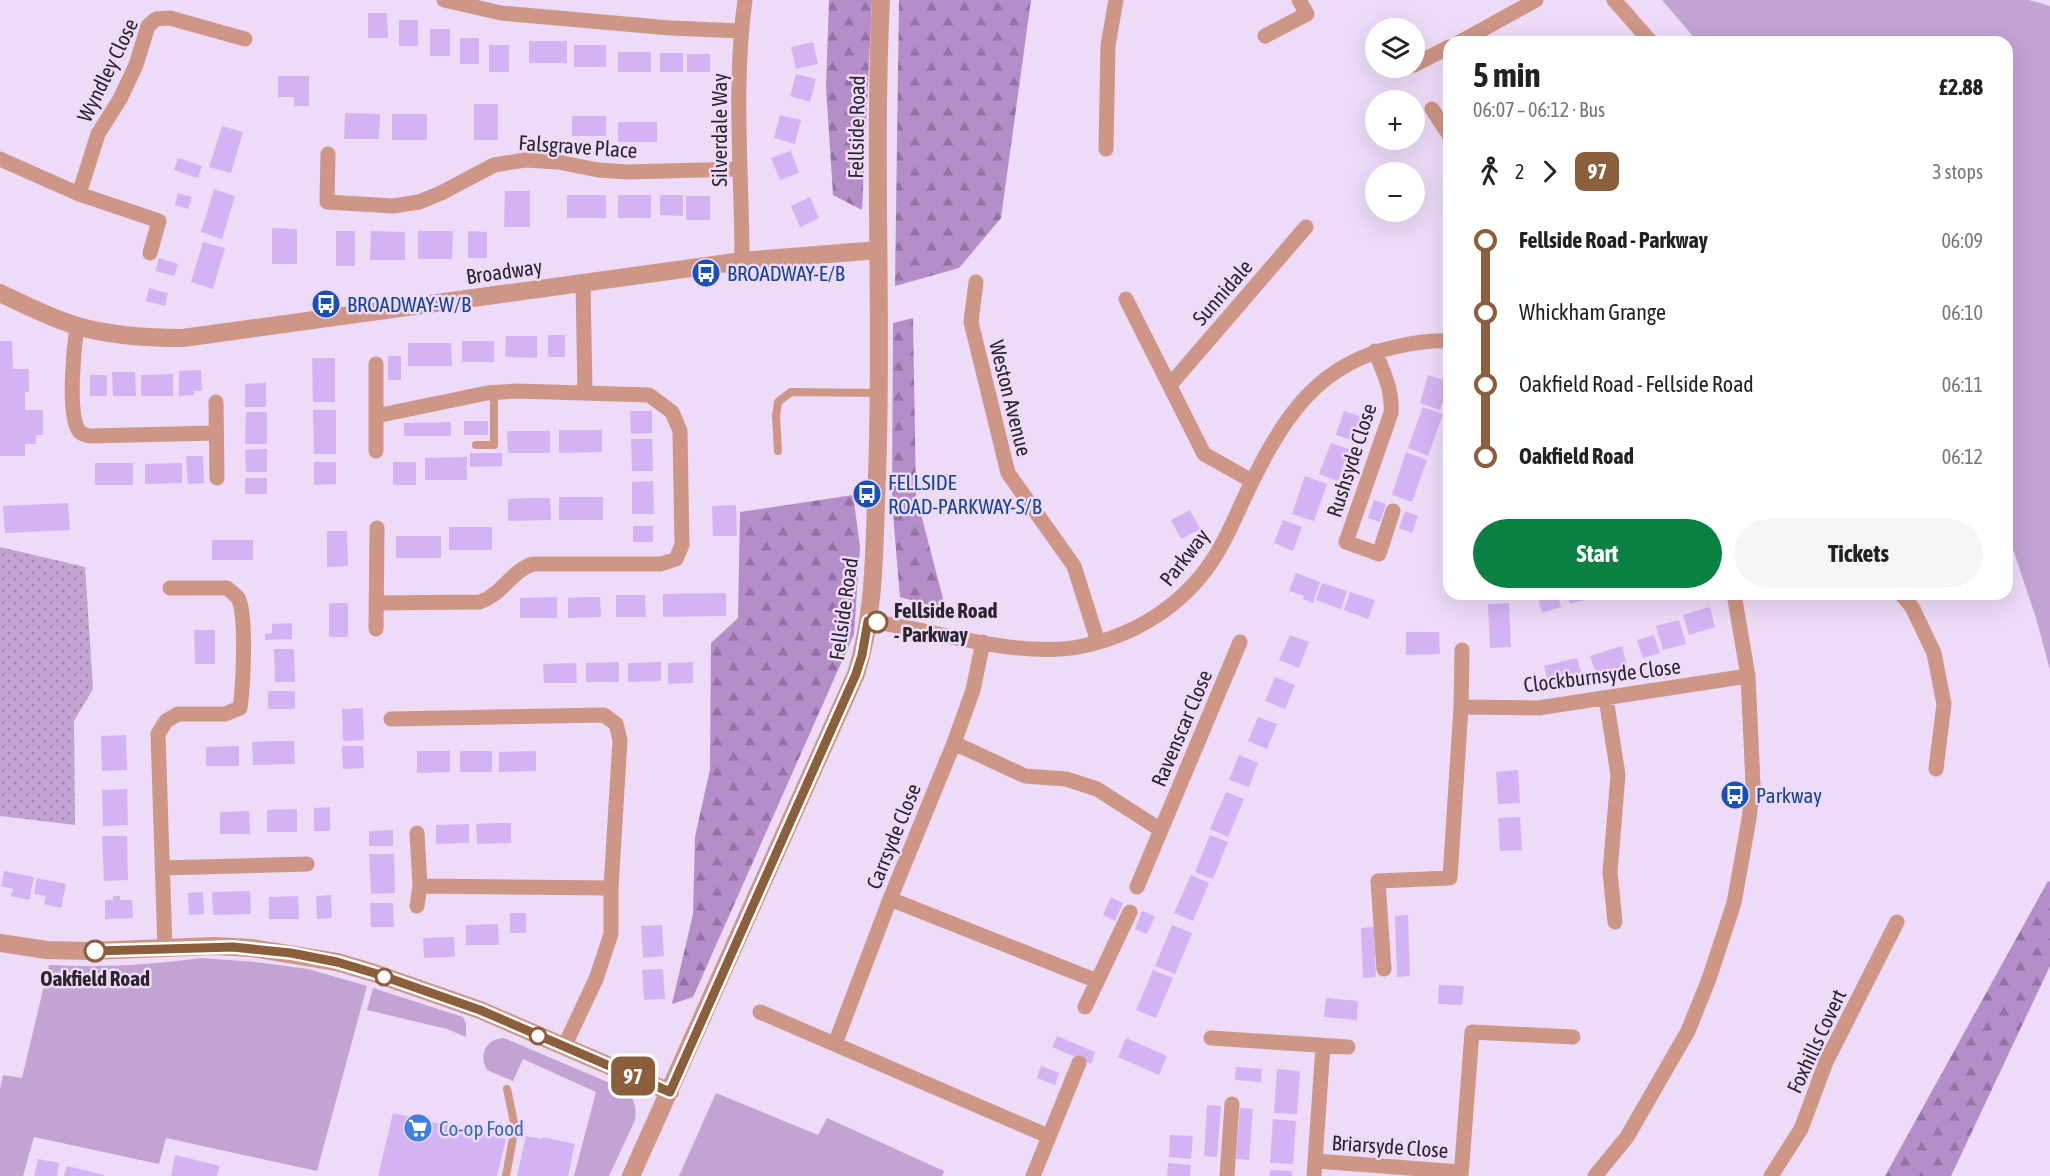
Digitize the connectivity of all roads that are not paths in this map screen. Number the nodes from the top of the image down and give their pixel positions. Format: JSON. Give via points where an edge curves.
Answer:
{"nodes":[{"id":1,"x":444,"y":0,"type":"edge"},
{"id":2,"x":745,"y":0,"type":"edge"},
{"id":3,"x":881,"y":0,"type":"edge"},
{"id":4,"x":1116,"y":0,"type":"edge"},
{"id":5,"x":1299,"y":0,"type":"edge"},
{"id":6,"x":1536,"y":0,"type":"edge"},
{"id":7,"x":1614,"y":0,"type":"edge"},
{"id":8,"x":741,"y":31,"type":"junction"},
{"id":9,"x":1265,"y":36,"type":"dead end"},
{"id":10,"x":1471,"y":36,"type":"edge"},
{"id":11,"x":1646,"y":36,"type":"edge"},
{"id":12,"x":245,"y":39,"type":"dead end"},
{"id":13,"x":1443,"y":50,"type":"edge"},
{"id":14,"x":1425,"y":59,"type":"edge"},
{"id":15,"x":1432,"y":109,"type":"dead end"},
{"id":16,"x":1443,"y":126,"type":"edge"},
{"id":17,"x":1107,"y":149,"type":"dead end"},
{"id":18,"x":328,"y":154,"type":"dead end"},
{"id":19,"x":0,"y":159,"type":"edge"},
{"id":20,"x":739,"y":169,"type":"junction"},
{"id":21,"x":79,"y":194,"type":"junction"},
{"id":22,"x":1306,"y":227,"type":"dead end"},
{"id":23,"x":878,"y":250,"type":"junction"},
{"id":24,"x":150,"y":253,"type":"dead end"},
{"id":25,"x":742,"y":261,"type":"junction"},
{"id":26,"x":583,"y":282,"type":"junction"},
{"id":27,"x":976,"y":282,"type":"dead end"},
{"id":28,"x":0,"y":293,"type":"edge"},
{"id":29,"x":1126,"y":299,"type":"dead end"},
{"id":30,"x":77,"y":326,"type":"junction"},
{"id":31,"x":1443,"y":341,"type":"edge"},
{"id":32,"x":1375,"y":351,"type":"junction"},
{"id":33,"x":376,"y":364,"type":"dead end"},
{"id":34,"x":1170,"y":384,"type":"junction"},
{"id":35,"x":494,"y":392,"type":"junction"},
{"id":36,"x":585,"y":393,"type":"junction"},
{"id":37,"x":880,"y":393,"type":"junction"},
{"id":38,"x":216,"y":402,"type":"dead end"},
{"id":39,"x":376,"y":416,"type":"junction"},
{"id":40,"x":216,"y":433,"type":"junction"},
{"id":41,"x":476,"y":445,"type":"dead end"},
{"id":42,"x":376,"y":451,"type":"dead end"},
{"id":43,"x":778,"y":451,"type":"dead end"},
{"id":44,"x":218,"y":478,"type":"dead end"},
{"id":45,"x":1252,"y":481,"type":"junction"},
{"id":46,"x":1393,"y":511,"type":"dead end"},
{"id":47,"x":377,"y":528,"type":"dead end"},
{"id":48,"x":170,"y":588,"type":"dead end"},
{"id":49,"x":1735,"y":600,"type":"edge"},
{"id":50,"x":1906,"y":600,"type":"edge"},
{"id":51,"x":376,"y":603,"type":"junction"},
{"id":52,"x":868,"y":621,"type":"junction"},
{"id":53,"x":376,"y":629,"type":"dead end"},
{"id":54,"x":983,"y":642,"type":"junction"},
{"id":55,"x":1098,"y":642,"type":"junction"},
{"id":56,"x":1240,"y":642,"type":"dead end"},
{"id":57,"x":1462,"y":650,"type":"dead end"},
{"id":58,"x":1748,"y":676,"type":"junction"},
{"id":59,"x":1606,"y":698,"type":"junction"},
{"id":60,"x":1461,"y":707,"type":"junction"},
{"id":61,"x":391,"y":719,"type":"dead end"},
{"id":62,"x":954,"y":742,"type":"junction"},
{"id":63,"x":1936,"y":769,"type":"dead end"},
{"id":64,"x":1161,"y":830,"type":"junction"},
{"id":65,"x":417,"y":833,"type":"dead end"},
{"id":66,"x":307,"y":864,"type":"dead end"},
{"id":67,"x":162,"y":868,"type":"junction"},
{"id":68,"x":420,"y":886,"type":"junction"},
{"id":69,"x":1137,"y":887,"type":"dead end"},
{"id":70,"x":611,"y":888,"type":"junction"},
{"id":71,"x":890,"y":899,"type":"junction"},
{"id":72,"x":417,"y":906,"type":"dead end"},
{"id":73,"x":1130,"y":912,"type":"dead end"},
{"id":74,"x":1615,"y":922,"type":"dead end"},
{"id":75,"x":1897,"y":922,"type":"dead end"},
{"id":76,"x":0,"y":943,"type":"edge"},
{"id":77,"x":165,"y":949,"type":"junction"},
{"id":78,"x":1384,"y":969,"type":"dead end"},
{"id":79,"x":1097,"y":981,"type":"junction"},
{"id":80,"x":1085,"y":1007,"type":"dead end"},
{"id":81,"x":760,"y":1012,"type":"dead end"},
{"id":82,"x":1573,"y":1037,"type":"dead end"},
{"id":83,"x":1211,"y":1038,"type":"dead end"},
{"id":84,"x":835,"y":1044,"type":"junction"},
{"id":85,"x":1323,"y":1046,"type":"junction"},
{"id":86,"x":564,"y":1047,"type":"junction"},
{"id":87,"x":1348,"y":1047,"type":"dead end"},
{"id":88,"x":1079,"y":1063,"type":"dead end"},
{"id":89,"x":507,"y":1089,"type":"dead end"},
{"id":90,"x":670,"y":1092,"type":"junction"},
{"id":91,"x":1232,"y":1104,"type":"dead end"},
{"id":92,"x":1048,"y":1136,"type":"junction"},
{"id":93,"x":1315,"y":1169,"type":"edge"},
{"id":94,"x":1461,"y":1174,"type":"edge"},
{"id":95,"x":506,"y":1176,"type":"edge"},
{"id":96,"x":631,"y":1176,"type":"edge"},
{"id":97,"x":1033,"y":1176,"type":"edge"},
{"id":98,"x":1227,"y":1176,"type":"edge"},
{"id":99,"x":1595,"y":1176,"type":"edge"},
{"id":100,"x":1771,"y":1176,"type":"edge"}],
"edges":[{"from":1,"to":8,"type":"street","via":[[501,13]]},
{"from":2,"to":8,"type":"street","name":"Silverdale Way"},
{"from":3,"to":23,"type":"street","name":"Fellside Road"},
{"from":4,"to":17,"type":"street","via":[[1108,45]]},
{"from":5,"to":9,"type":"street","via":[[1307,14]]},
{"from":6,"to":10,"type":"street"},
{"from":7,"to":11,"type":"street"},
{"from":8,"to":20,"type":"street","name":"Silverdale Way"},
{"from":12,"to":21,"type":"street","name":"Wyndley Close","via":[[170,18],[156,19],[148,26],[136,65],[98,135]]},
{"from":13,"to":14,"type":"street"},
{"from":15,"to":16,"type":"street"},
{"from":18,"to":20,"type":"street","name":"Falsgrave Place","via":[[327,202],[393,206],[419,202],[494,165],[525,160],[627,172]]},
{"from":19,"to":21,"type":"street"},
{"from":20,"to":25,"type":"street","name":"Silverdale Way"},
{"from":21,"to":24,"type":"street","via":[[159,221]]},
{"from":22,"to":34,"type":"street","name":"Sunnidale"},
{"from":23,"to":25,"type":"street","name":"Broadway"},
{"from":23,"to":37,"type":"street","name":"Fellside Road"},
{"from":25,"to":26,"type":"street","name":"Broadway"},
{"from":26,"to":30,"type":"street","name":"Broadway","via":[[183,338],[122,335]]},
{"from":26,"to":36,"type":"street"},
{"from":27,"to":55,"type":"street","name":"Weston Avenue","via":[[971,322],[1008,473],[1074,566]]},
{"from":28,"to":30,"type":"street","name":"Broadway"},
{"from":29,"to":34,"type":"street"},
{"from":30,"to":40,"type":"street","via":[[72,403],[76,426],[84,435]]},
{"from":31,"to":32,"type":"street","name":"Parkway","via":[[1421,341]]},
{"from":32,"to":45,"type":"street","name":"Parkway","via":[[1346,365],[1311,391],[1276,435]]},
{"from":32,"to":46,"type":"street","name":"Rushsyde Close","via":[[1390,388],[1392,413],[1346,542],[1379,554]]},
{"from":33,"to":39,"type":"street"},
{"from":34,"to":45,"type":"street","via":[[1204,454]]},
{"from":35,"to":36,"type":"street"},
{"from":35,"to":39,"type":"street"},
{"from":35,"to":41,"type":"lane","via":[[494,445]]},
{"from":36,"to":51,"type":"street","via":[[649,395],[672,412],[680,431],[682,545],[676,559],[662,564],[533,564],[517,571],[498,592],[480,602]]},
{"from":37,"to":43,"type":"lane","via":[[791,392],[778,402]]},
{"from":37,"to":52,"type":"street","name":"Fellside Road"},
{"from":38,"to":40,"type":"street"},
{"from":39,"to":42,"type":"street"},
{"from":40,"to":44,"type":"street"},
{"from":45,"to":55,"type":"street","name":"Parkway","via":[[1212,562],[1194,583],[1147,622]]},
{"from":47,"to":51,"type":"street"},
{"from":48,"to":67,"type":"street","via":[[227,588],[238,598],[242,615],[242,693],[240,708],[225,714],[178,714],[166,721],[158,734]]},
{"from":49,"to":58,"type":"street"},
{"from":50,"to":63,"type":"street","via":[[1934,653],[1944,704]]},
{"from":51,"to":53,"type":"street"},
{"from":52,"to":54,"type":"street","name":"Parkway"},
{"from":52,"to":90,"type":"street","name":"Fellside Road","via":[[856,674]]},
{"from":54,"to":55,"type":"street","name":"Parkway","via":[[1064,650]]},
{"from":54,"to":62,"type":"street","name":"Carrsyde Close","via":[[973,690]]},
{"from":56,"to":64,"type":"street","name":"Ravenscar Close"},
{"from":57,"to":60,"type":"street"},
{"from":58,"to":59,"type":"street","name":"Clockburnsyde Close"},
{"from":58,"to":99,"type":"street","via":[[1753,784],[1734,903],[1688,1031],[1627,1137]]},
{"from":59,"to":60,"type":"street","name":"Clockburnsyde Close","via":[[1538,708]]},
{"from":59,"to":74,"type":"street","via":[[1618,775],[1610,872]]},
{"from":60,"to":78,"type":"street","via":[[1450,878],[1378,881]]},
{"from":61,"to":70,"type":"street","via":[[604,716],[616,724],[620,740]]},
{"from":62,"to":64,"type":"street","via":[[1024,776],[1066,779],[1097,789]]},
{"from":62,"to":71,"type":"street","name":"Carrsyde Close"},
{"from":64,"to":69,"type":"street","name":"Ravenscar Close"},
{"from":65,"to":68,"type":"street"},
{"from":66,"to":67,"type":"street"},
{"from":67,"to":77,"type":"street"},
{"from":68,"to":70,"type":"street"},
{"from":68,"to":72,"type":"street"},
{"from":70,"to":86,"type":"street","via":[[611,934],[596,979]]},
{"from":71,"to":79,"type":"street"},
{"from":71,"to":84,"type":"street","name":"Carrsyde Close"},
{"from":73,"to":79,"type":"street"},
{"from":75,"to":100,"type":"street","name":"Foxhills Covert","via":[[1826,1062],[1801,1129]]},
{"from":76,"to":77,"type":"street","via":[[46,950]]},
{"from":77,"to":86,"type":"street","via":[[252,948],[337,962],[480,1010]]},
{"from":79,"to":80,"type":"street"},
{"from":81,"to":84,"type":"street"},
{"from":82,"to":94,"type":"street","via":[[1472,1032]]},
{"from":83,"to":85,"type":"street"},
{"from":84,"to":92,"type":"street"},
{"from":85,"to":87,"type":"street"},
{"from":85,"to":93,"type":"street","name":"Briarsyde Close"},
{"from":86,"to":90,"type":"street"},
{"from":88,"to":92,"type":"street"},
{"from":89,"to":95,"type":"lane","via":[[515,1127]]},
{"from":90,"to":96,"type":"street","name":"Fellside Road"},
{"from":91,"to":98,"type":"street"},
{"from":92,"to":97,"type":"street"},
{"from":93,"to":94,"type":"street","name":"Briarsyde Close"}]}
